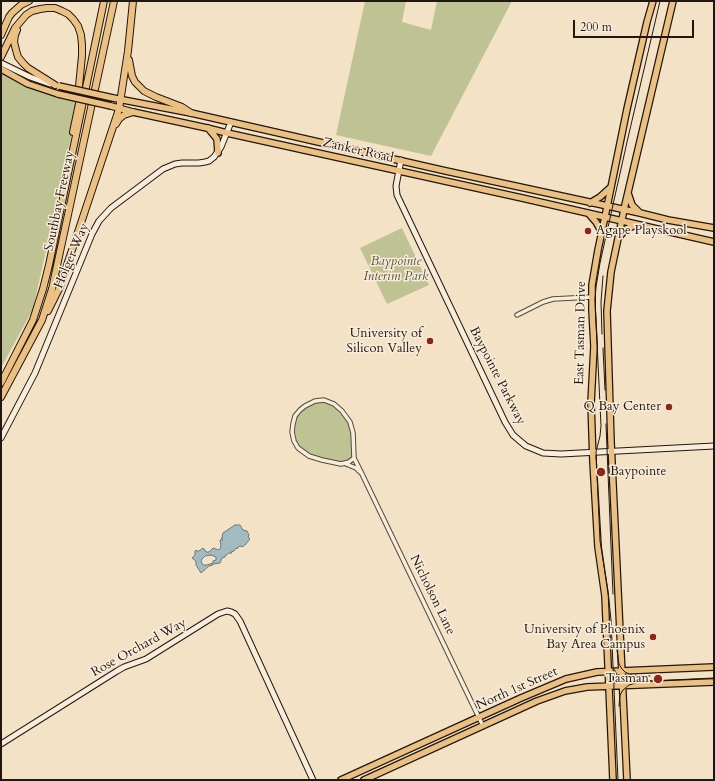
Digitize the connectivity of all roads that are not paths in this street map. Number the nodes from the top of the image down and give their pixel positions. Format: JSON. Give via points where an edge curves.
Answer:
{"nodes":[{"id":1,"x":29,"y":1,"type":"edge"},
{"id":2,"x":101,"y":1,"type":"edge"},
{"id":3,"x":104,"y":1,"type":"edge"},
{"id":4,"x":114,"y":1,"type":"edge"},
{"id":5,"x":133,"y":1,"type":"edge"},
{"id":6,"x":653,"y":1,"type":"edge"},
{"id":7,"x":673,"y":1,"type":"edge"},
{"id":8,"x":20,"y":21,"type":"junction"},
{"id":9,"x":1,"y":34,"type":"edge"},
{"id":10,"x":128,"y":51,"type":"junction"},
{"id":11,"x":1,"y":57,"type":"edge"},
{"id":12,"x":1,"y":63,"type":"edge"},
{"id":13,"x":1,"y":69,"type":"edge"},
{"id":14,"x":57,"y":85,"type":"junction"},
{"id":15,"x":121,"y":100,"type":"junction"},
{"id":16,"x":119,"y":109,"type":"junction"},
{"id":17,"x":77,"y":112,"type":"junction"},
{"id":18,"x":133,"y":112,"type":"junction"},
{"id":19,"x":191,"y":113,"type":"junction"},
{"id":20,"x":231,"y":122,"type":"junction"},
{"id":21,"x":208,"y":128,"type":"junction"},
{"id":22,"x":227,"y":133,"type":"junction"},
{"id":23,"x":110,"y":136,"type":"junction"},
{"id":24,"x":218,"y":153,"type":"junction"},
{"id":25,"x":401,"y":160,"type":"junction"},
{"id":26,"x":399,"y":171,"type":"junction"},
{"id":27,"x":611,"y":187,"type":"junction"},
{"id":28,"x":628,"y":192,"type":"junction"},
{"id":29,"x":590,"y":203,"type":"junction"},
{"id":30,"x":607,"y":206,"type":"junction"},
{"id":31,"x":624,"y":210,"type":"junction"},
{"id":32,"x":640,"y":213,"type":"junction"},
{"id":33,"x":589,"y":214,"type":"junction"},
{"id":34,"x":605,"y":218,"type":"junction"},
{"id":35,"x":621,"y":221,"type":"junction"},
{"id":36,"x":636,"y":225,"type":"junction"},
{"id":37,"x":714,"y":228,"type":"edge"},
{"id":38,"x":601,"y":231,"type":"junction"},
{"id":39,"x":618,"y":237,"type":"junction"},
{"id":40,"x":714,"y":242,"type":"edge"},
{"id":41,"x":592,"y":297,"type":"junction"},
{"id":42,"x":517,"y":315,"type":"dead end"},
{"id":43,"x":42,"y":320,"type":"junction"},
{"id":44,"x":1,"y":376,"type":"edge"},
{"id":45,"x":1,"y":383,"type":"edge"},
{"id":46,"x":1,"y":397,"type":"edge"},
{"id":47,"x":1,"y":438,"type":"edge"},
{"id":48,"x":714,"y":446,"type":"edge"},
{"id":49,"x":612,"y":452,"type":"junction"},
{"id":50,"x":593,"y":453,"type":"junction"},
{"id":51,"x":354,"y":458,"type":"junction"},
{"id":52,"x":345,"y":464,"type":"junction"},
{"id":53,"x":362,"y":474,"type":"junction"},
{"id":54,"x":714,"y":667,"type":"edge"},
{"id":55,"x":608,"y":671,"type":"junction"},
{"id":56,"x":622,"y":671,"type":"junction"},
{"id":57,"x":714,"y":682,"type":"edge"},
{"id":58,"x":609,"y":686,"type":"junction"},
{"id":59,"x":623,"y":686,"type":"junction"},
{"id":60,"x":479,"y":717,"type":"junction"},
{"id":61,"x":483,"y":726,"type":"junction"},
{"id":62,"x":1,"y":744,"type":"edge"},
{"id":63,"x":313,"y":780,"type":"edge"},
{"id":64,"x":341,"y":780,"type":"edge"},
{"id":65,"x":364,"y":780,"type":"edge"},
{"id":66,"x":613,"y":780,"type":"edge"},
{"id":67,"x":627,"y":780,"type":"edge"}],
"edges":[{"from":1,"to":9,"type":"highway","via":[[12,13]]},
{"from":2,"to":17,"type":"highway","name":"Southbay Freeway"},
{"from":3,"to":45,"type":"highway","via":[[43,289],[33,320]]},
{"from":4,"to":43,"type":"highway","name":"Southbay Freeway","via":[[58,263]]},
{"from":5,"to":10,"type":"highway"},
{"from":6,"to":27,"type":"main road","name":"East Tasman Drive","via":[[626,109]]},
{"from":7,"to":28,"type":"main road","name":"East Tasman Drive"},
{"from":8,"to":11,"type":"highway"},
{"from":8,"to":14,"type":"highway","via":[[14,42],[18,57],[28,68]]},
{"from":8,"to":17,"type":"highway","via":[[40,8],[55,8],[74,19],[81,35],[82,50]]},
{"from":10,"to":15,"type":"highway"},
{"from":10,"to":19,"type":"highway","via":[[132,76],[140,87],[150,95]]},
{"from":12,"to":14,"type":"street","name":"Zanker Road","via":[[30,77]]},
{"from":13,"to":16,"type":"main road","name":"Zanker Road","bridge":true,"via":[[38,88]]},
{"from":14,"to":15,"type":"main road","name":"Zanker Road","bridge":true},
{"from":15,"to":16,"type":"highway"},
{"from":15,"to":19,"type":"main road","name":"Zanker Road"},
{"from":16,"to":18,"type":"main road","name":"Zanker Road"},
{"from":16,"to":23,"type":"highway"},
{"from":17,"to":44,"type":"highway","name":"Southbay Freeway","via":[[41,286],[25,330]]},
{"from":18,"to":21,"type":"main road","name":"Zanker Road"},
{"from":18,"to":23,"type":"highway","via":[[126,114],[117,122]]},
{"from":19,"to":20,"type":"main road","name":"Zanker Road"},
{"from":20,"to":22,"type":"street"},
{"from":20,"to":25,"type":"main road","name":"Zanker Road"},
{"from":21,"to":22,"type":"main road","name":"Zanker Road"},
{"from":21,"to":24,"type":"main road","via":[[217,139]]},
{"from":22,"to":24,"type":"street"},
{"from":22,"to":26,"type":"main road","name":"Zanker Road"},
{"from":23,"to":43,"type":"highway","via":[[59,289]]},
{"from":24,"to":47,"type":"street","name":"Holger Way","via":[[209,161],[175,164],[163,169],[111,208],[99,221],[35,373]]},
{"from":25,"to":26,"type":"street","name":"Baypointe Parkway"},
{"from":25,"to":29,"type":"main road","name":"Zanker Road"},
{"from":26,"to":33,"type":"main road","name":"Zanker Road"},
{"from":26,"to":50,"type":"street","name":"Baypointe Parkway","via":[[397,195],[509,428],[526,446],[543,453]]},
{"from":27,"to":29,"type":"main road"},
{"from":27,"to":30,"type":"main road","name":"East Tasman Drive"},
{"from":28,"to":31,"type":"main road","name":"East Tasman Drive"},
{"from":28,"to":32,"type":"main road","via":[[632,205]]},
{"from":29,"to":30,"type":"main road","name":"Zanker Road"},
{"from":30,"to":31,"type":"main road","name":"Zanker Road"},
{"from":30,"to":34,"type":"main road","name":"East Tasman Drive"},
{"from":31,"to":32,"type":"main road","name":"Zanker Road"},
{"from":31,"to":35,"type":"main road","name":"East Tasman Drive"},
{"from":32,"to":37,"type":"main road","name":"Zanker Road"},
{"from":33,"to":34,"type":"main road","name":"Zanker Road"},
{"from":33,"to":38,"type":"main road"},
{"from":34,"to":35,"type":"main road","name":"Zanker Road"},
{"from":34,"to":38,"type":"main road","name":"East Tasman Drive"},
{"from":35,"to":36,"type":"main road","name":"Zanker Road"},
{"from":35,"to":39,"type":"main road","name":"East Tasman Drive"},
{"from":36,"to":39,"type":"main road","via":[[626,229]]},
{"from":36,"to":40,"type":"main road","name":"Zanker Road"},
{"from":38,"to":41,"type":"main road","name":"East Tasman Drive"},
{"from":39,"to":49,"type":"main road","name":"East Tasman Drive","via":[[607,311]]},
{"from":41,"to":42,"type":"street","via":[[553,299]]},
{"from":41,"to":50,"type":"main road","name":"East Tasman Drive"},
{"from":43,"to":46,"type":"highway","name":"Southbay Freeway"},
{"from":48,"to":49,"type":"street","name":"Baypointe Parkway"},
{"from":49,"to":50,"type":"street","name":"Baypointe Parkway"},
{"from":49,"to":56,"type":"main road","name":"East Tasman Drive"},
{"from":50,"to":55,"type":"main road","name":"East Tasman Drive","via":[[598,547],[605,596]]},
{"from":51,"to":52,"type":"street"},
{"from":51,"to":52,"type":"street","name":"Nicholson Lane","via":[[353,433],[350,422],[342,410],[324,400],[315,400],[305,406],[295,416],[293,424],[292,432],[298,448],[309,456]]},
{"from":51,"to":53,"type":"street","name":"Nicholson Lane"},
{"from":52,"to":53,"type":"street","name":"Nicholson Lane","via":[[356,468]]},
{"from":53,"to":60,"type":"street","name":"Nicholson Lane"},
{"from":54,"to":56,"type":"main road","name":"North 1st Street"},
{"from":55,"to":56,"type":"main road","name":"North 1st Street"},
{"from":55,"to":58,"type":"main road","name":"East Tasman Drive"},
{"from":55,"to":60,"type":"main road","name":"North 1st Street","via":[[566,679]]},
{"from":56,"to":59,"type":"main road","name":"East Tasman Drive"},
{"from":57,"to":59,"type":"main road","name":"North 1st Street"},
{"from":58,"to":59,"type":"main road","name":"North 1st Street"},
{"from":58,"to":61,"type":"main road","name":"North 1st Street","via":[[587,687],[555,694]]},
{"from":58,"to":66,"type":"main road","name":"East Tasman Drive"},
{"from":59,"to":67,"type":"main road","name":"East Tasman Drive"},
{"from":60,"to":61,"type":"street","name":"Nicholson Lane"},
{"from":60,"to":64,"type":"main road","name":"North 1st Street"},
{"from":61,"to":65,"type":"main road","name":"North 1st Street"},
{"from":62,"to":63,"type":"street","name":"Rose Orchard Way","via":[[117,671],[146,659],[218,614],[231,612],[240,621]]}]}
